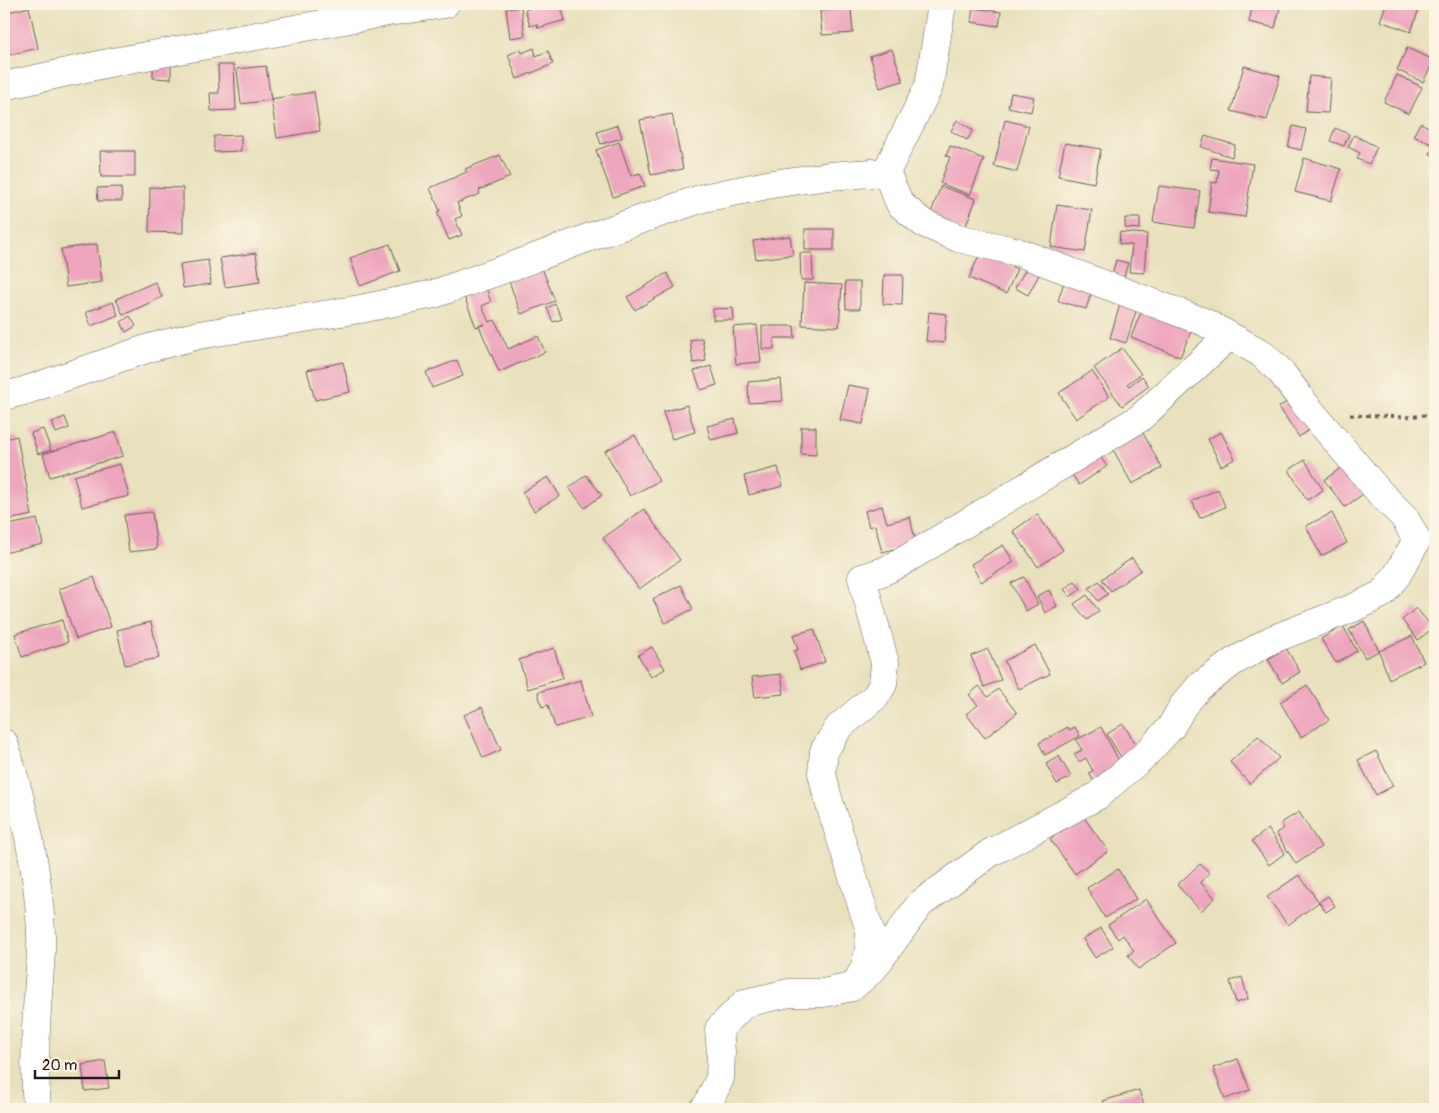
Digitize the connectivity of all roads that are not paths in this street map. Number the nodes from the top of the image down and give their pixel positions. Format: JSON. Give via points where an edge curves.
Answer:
{"nodes":[{"id":1,"x":445,"y":4,"type":"edge"},
{"id":2,"x":942,"y":4,"type":"edge"},
{"id":3,"x":4,"y":86,"type":"edge"},
{"id":4,"x":886,"y":172,"type":"junction"},
{"id":5,"x":1229,"y":336,"type":"junction"},
{"id":6,"x":4,"y":396,"type":"edge"},
{"id":7,"x":4,"y":743,"type":"edge"},
{"id":8,"x":852,"y":987,"type":"junction"},
{"id":9,"x":37,"y":1109,"type":"edge"},
{"id":10,"x":704,"y":1109,"type":"edge"}],
"edges":[{"from":1,"to":3,"type":"street","via":[[113,62]]},
{"from":2,"to":4,"type":"street","via":[[929,86]]},
{"from":4,"to":5,"type":"street","via":[[900,204],[923,223],[958,238],[1018,252],[1204,322]]},
{"from":4,"to":6,"type":"street","via":[[828,176],[703,198],[434,294],[199,335],[149,348]]},
{"from":5,"to":8,"type":"street","via":[[1140,418],[900,563],[862,578],[886,663],[883,684],[876,696],[839,727],[824,751],[822,773],[870,931],[864,970]]},
{"from":5,"to":8,"type":"street","via":[[1271,362],[1380,493],[1404,517],[1417,540],[1397,575],[1382,594],[1270,640],[1199,687],[1171,728],[1097,796],[990,853],[920,904],[873,969]]},
{"from":7,"to":9,"type":"street","via":[[21,797],[34,862],[40,925]]},
{"from":8,"to":10,"type":"street","via":[[823,993],[789,993],[745,1003],[719,1029],[720,1078]]}]}
